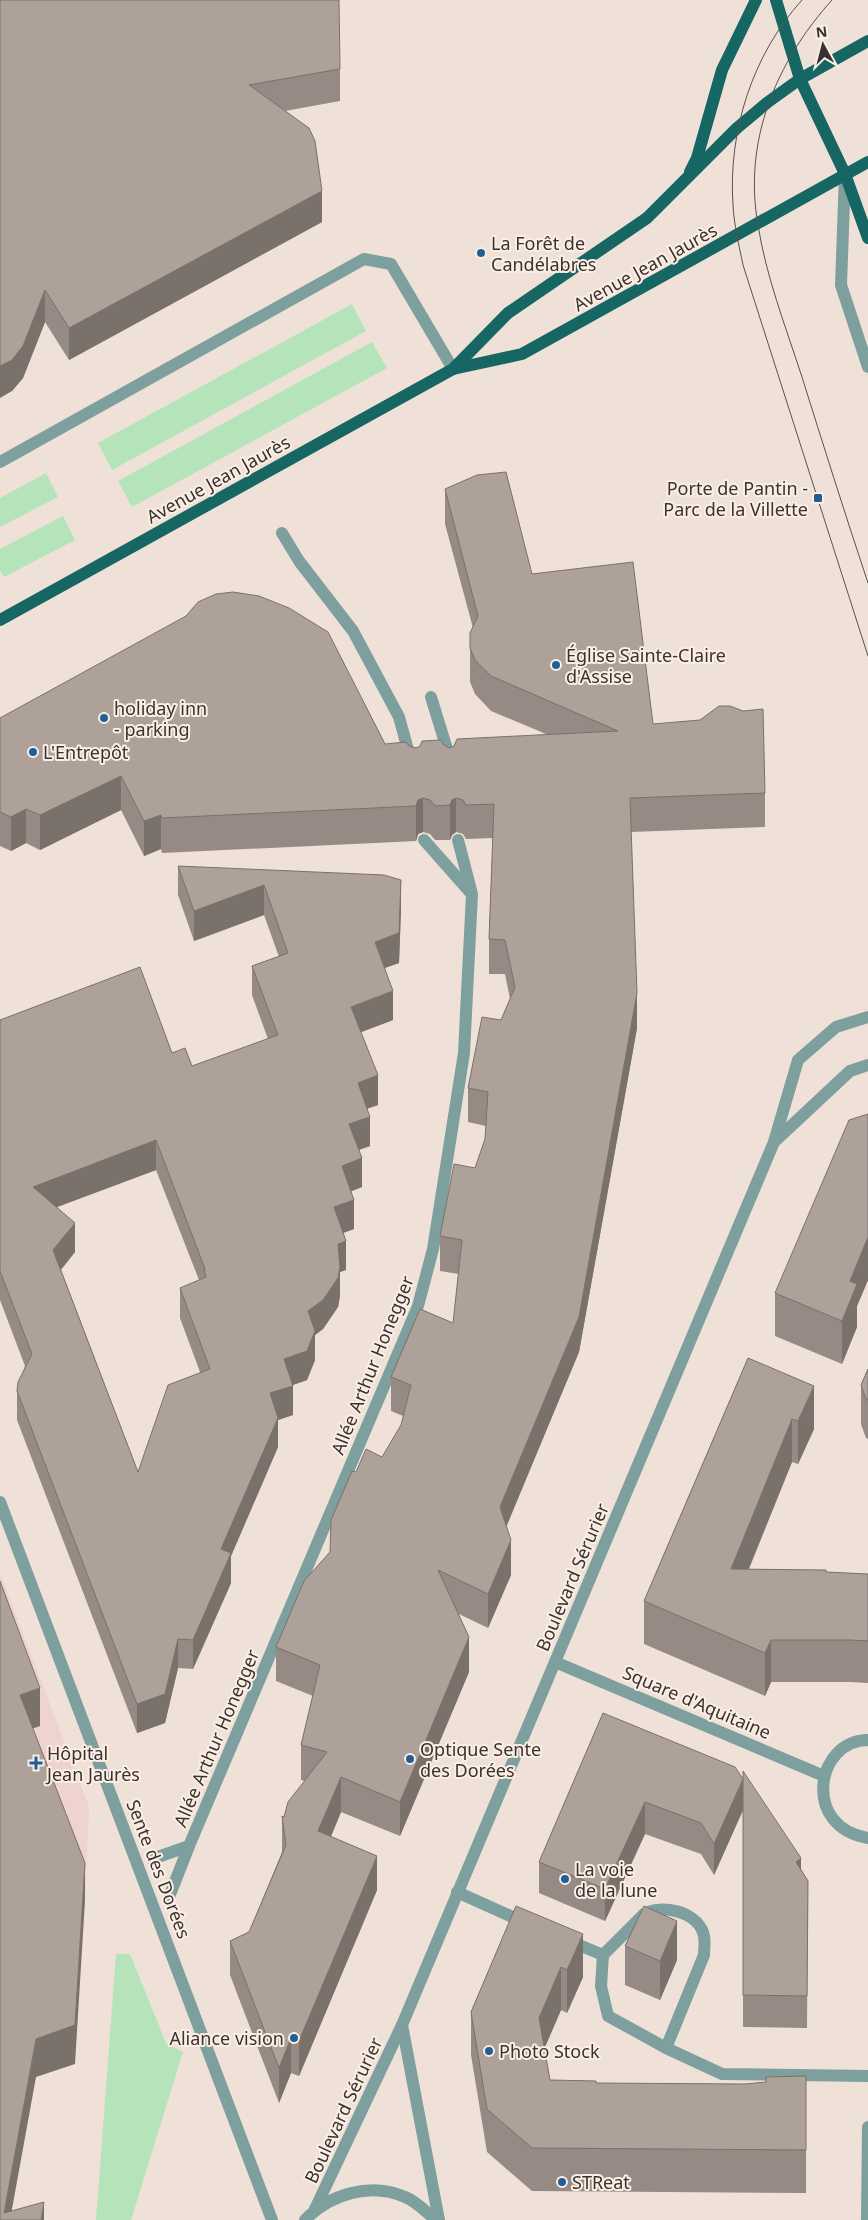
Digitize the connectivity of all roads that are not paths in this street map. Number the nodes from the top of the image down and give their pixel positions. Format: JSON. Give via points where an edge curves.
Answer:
{"nodes":[{"id":1,"x":756,"y":0,"type":"edge"},
{"id":2,"x":776,"y":0,"type":"edge"},
{"id":3,"x":868,"y":41,"type":"edge"},
{"id":4,"x":800,"y":79,"type":"junction"},
{"id":5,"x":868,"y":162,"type":"edge"},
{"id":6,"x":846,"y":174,"type":"junction"},
{"id":7,"x":685,"y":181,"type":"junction"},
{"id":8,"x":868,"y":238,"type":"edge"},
{"id":9,"x":868,"y":367,"type":"edge"},
{"id":10,"x":453,"y":369,"type":"junction"},
{"id":11,"x":0,"y":462,"type":"edge"},
{"id":12,"x":282,"y":533,"type":"dead end"},
{"id":13,"x":0,"y":620,"type":"edge"},
{"id":14,"x":431,"y":697,"type":"dead end"},
{"id":15,"x":412,"y":767,"type":"edge"},
{"id":16,"x":449,"y":774,"type":"edge"},
{"id":17,"x":424,"y":840,"type":"dead end"},
{"id":18,"x":458,"y":840,"type":"dead end"},
{"id":19,"x":472,"y":894,"type":"junction"},
{"id":20,"x":868,"y":1017,"type":"edge"},
{"id":21,"x":868,"y":1065,"type":"edge"},
{"id":22,"x":774,"y":1142,"type":"junction"},
{"id":23,"x":0,"y":1502,"type":"edge"},
{"id":24,"x":555,"y":1662,"type":"junction"},
{"id":25,"x":868,"y":1740,"type":"edge"},
{"id":26,"x":824,"y":1776,"type":"junction"},
{"id":27,"x":868,"y":1838,"type":"edge"},
{"id":28,"x":189,"y":1846,"type":"junction"},
{"id":29,"x":152,"y":1859,"type":"dead end"},
{"id":30,"x":457,"y":1892,"type":"junction"},
{"id":31,"x":169,"y":1897,"type":"dead end"},
{"id":32,"x":536,"y":1927,"type":"edge"},
{"id":33,"x":553,"y":1934,"type":"edge"},
{"id":34,"x":603,"y":1955,"type":"junction"},
{"id":35,"x":402,"y":2025,"type":"junction"},
{"id":36,"x":666,"y":2048,"type":"junction"},
{"id":37,"x":868,"y":2076,"type":"edge"},
{"id":38,"x":868,"y":2127,"type":"edge"},
{"id":39,"x":315,"y":2209,"type":"junction"},
{"id":40,"x":272,"y":2220,"type":"edge"},
{"id":41,"x":305,"y":2220,"type":"edge"},
{"id":42,"x":438,"y":2220,"type":"edge"},
{"id":43,"x":867,"y":2220,"type":"edge"}],
"edges":[{"from":1,"to":7,"type":"main road","via":[[722,70],[697,158]]},
{"from":2,"to":4,"type":"main road"},
{"from":3,"to":4,"type":"main road","name":"Avenue Jean Jaurès"},
{"from":4,"to":6,"type":"main road"},
{"from":4,"to":7,"type":"main road","name":"Avenue Jean Jaurès","via":[[737,128]]},
{"from":5,"to":6,"type":"main road","name":"Avenue Jean Jaurès"},
{"from":6,"to":8,"type":"main road"},
{"from":6,"to":9,"type":"street","via":[[841,285]]},
{"from":6,"to":10,"type":"main road","name":"Avenue Jean Jaurès","via":[[522,354]]},
{"from":7,"to":10,"type":"main road","name":"Avenue Jean Jaurès","via":[[647,218],[508,314]]},
{"from":10,"to":11,"type":"street","via":[[392,264],[364,259]]},
{"from":10,"to":13,"type":"main road","name":"Avenue Jean Jaurès"},
{"from":12,"to":15,"type":"street","via":[[299,561],[353,632],[399,717]]},
{"from":14,"to":16,"type":"street","via":[[447,748]]},
{"from":17,"to":19,"type":"street"},
{"from":18,"to":19,"type":"street","name":"Allée Arthur Honegger"},
{"from":19,"to":28,"type":"street","name":"Allée Arthur Honegger","via":[[464,1054],[433,1249],[418,1306]]},
{"from":20,"to":22,"type":"street","name":"Boulevard Sérurier","via":[[836,1027],[798,1060]]},
{"from":21,"to":22,"type":"street","name":"Boulevard Sérurier","via":[[850,1072]]},
{"from":22,"to":24,"type":"street","name":"Boulevard Sérurier"},
{"from":23,"to":40,"type":"street","name":"Sente des Dorées"},
{"from":24,"to":26,"type":"street","name":"Square d'Aquitaine"},
{"from":24,"to":30,"type":"street","name":"Boulevard Sérurier"},
{"from":25,"to":26,"type":"street","via":[[847,1746],[833,1759]]},
{"from":26,"to":27,"type":"street","via":[[822,1795],[834,1821],[844,1830]]},
{"from":28,"to":29,"type":"street","name":"Allée Arthur Honegger"},
{"from":28,"to":31,"type":"street","name":"Allée Arthur Honegger"},
{"from":30,"to":32,"type":"street"},
{"from":30,"to":35,"type":"street","name":"Boulevard Sérurier"},
{"from":33,"to":34,"type":"street"},
{"from":34,"to":36,"type":"street","via":[[601,1986],[608,2016]]},
{"from":34,"to":36,"type":"street","via":[[651,1910],[680,1912],[702,1929],[704,1956]]},
{"from":35,"to":39,"type":"street","name":"Boulevard Sérurier"},
{"from":35,"to":42,"type":"street","name":"Boulevard Sérurier"},
{"from":36,"to":37,"type":"street","via":[[722,2074]]},
{"from":38,"to":43,"type":"street"},
{"from":39,"to":41,"type":"street"},
{"from":39,"to":42,"type":"street","via":[[340,2195],[370,2190],[406,2197]]}]}
